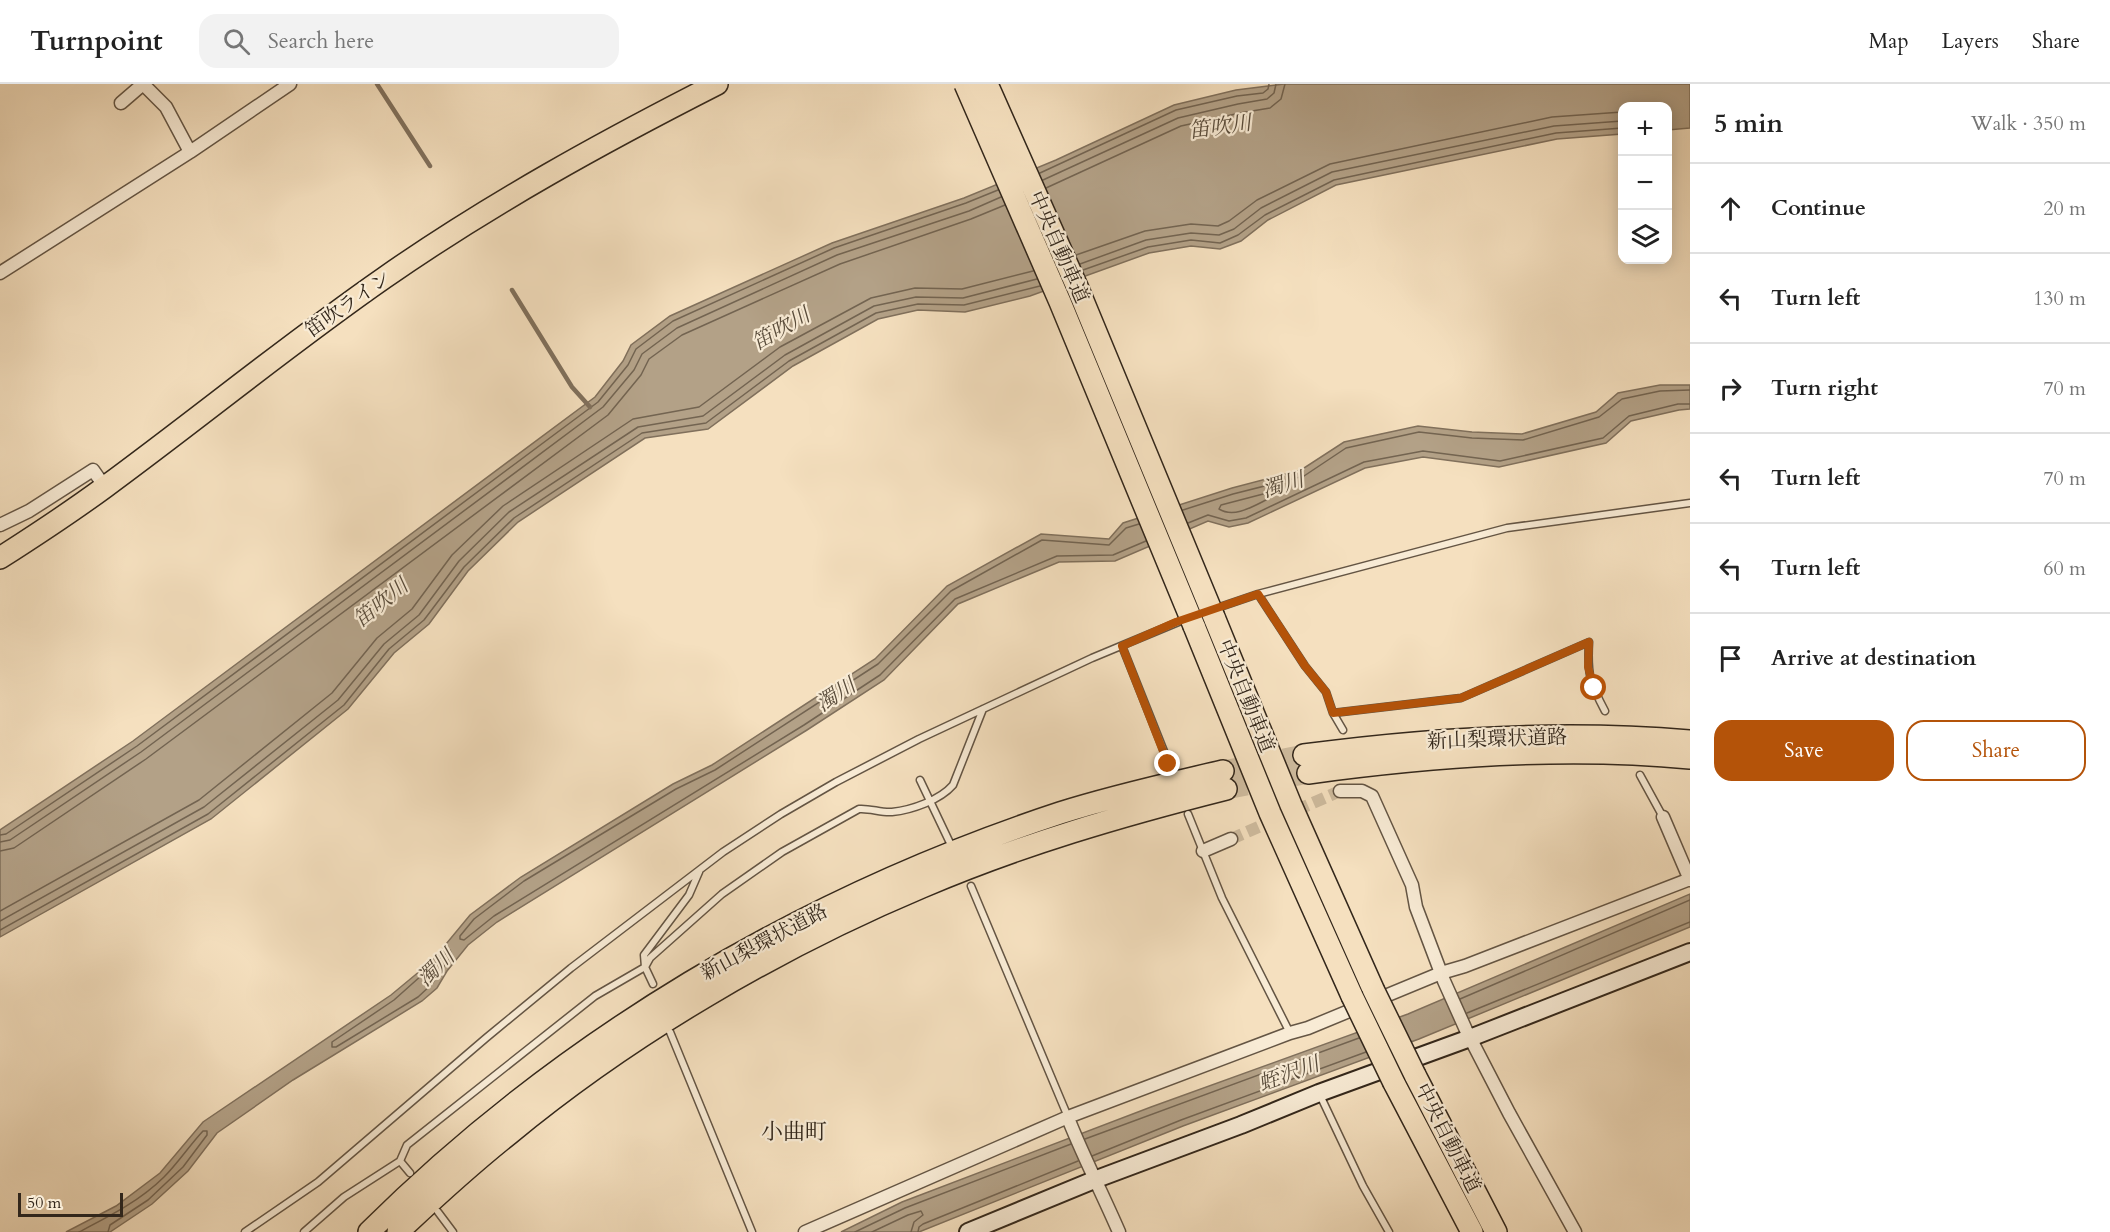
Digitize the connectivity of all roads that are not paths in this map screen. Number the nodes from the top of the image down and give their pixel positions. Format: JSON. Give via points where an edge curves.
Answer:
{"nodes":[{"id":1,"x":143,"y":84,"type":"edge"},
{"id":2,"x":290,"y":84,"type":"edge"},
{"id":3,"x":717,"y":84,"type":"edge"},
{"id":4,"x":964,"y":84,"type":"edge"},
{"id":5,"x":987,"y":84,"type":"edge"},
{"id":6,"x":271,"y":89,"type":"edge"},
{"id":7,"x":121,"y":102,"type":"dead end"},
{"id":8,"x":190,"y":152,"type":"junction"},
{"id":9,"x":0,"y":273,"type":"edge"},
{"id":10,"x":105,"y":487,"type":"junction"},
{"id":11,"x":1690,"y":503,"type":"edge"},
{"id":12,"x":0,"y":525,"type":"edge"},
{"id":13,"x":0,"y":558,"type":"edge"},
{"id":14,"x":1258,"y":594,"type":"junction"},
{"id":15,"x":1203,"y":618,"type":"junction"},
{"id":16,"x":1122,"y":646,"type":"junction"},
{"id":17,"x":983,"y":709,"type":"junction"},
{"id":18,"x":1605,"y":711,"type":"dead end"},
{"id":19,"x":1333,"y":713,"type":"junction"},
{"id":20,"x":1342,"y":730,"type":"dead end"},
{"id":21,"x":1690,"y":741,"type":"edge"},
{"id":22,"x":1690,"y":758,"type":"edge"},
{"id":23,"x":1168,"y":764,"type":"dead end"},
{"id":24,"x":1641,"y":775,"type":"dead end"},
{"id":25,"x":920,"y":780,"type":"dead end"},
{"id":26,"x":1340,"y":791,"type":"tunnel mouth"},
{"id":27,"x":930,"y":802,"type":"junction"},
{"id":28,"x":1188,"y":814,"type":"dead end"},
{"id":29,"x":1663,"y":818,"type":"joint"},
{"id":30,"x":1231,"y":839,"type":"tunnel mouth"},
{"id":31,"x":950,"y":843,"type":"dead end"},
{"id":32,"x":1203,"y":851,"type":"junction"},
{"id":33,"x":700,"y":870,"type":"junction"},
{"id":34,"x":1690,"y":879,"type":"edge"},
{"id":35,"x":971,"y":886,"type":"dead end"},
{"id":36,"x":1690,"y":952,"type":"edge"},
{"id":37,"x":645,"y":967,"type":"junction"},
{"id":38,"x":1442,"y":977,"type":"junction"},
{"id":39,"x":653,"y":984,"type":"dead end"},
{"id":40,"x":670,"y":1032,"type":"dead end"},
{"id":41,"x":1290,"y":1033,"type":"junction"},
{"id":42,"x":1468,"y":1034,"type":"junction"},
{"id":43,"x":1319,"y":1093,"type":"junction"},
{"id":44,"x":1069,"y":1120,"type":"junction"},
{"id":45,"x":400,"y":1161,"type":"junction"},
{"id":46,"x":410,"y":1173,"type":"dead end"},
{"id":47,"x":1092,"y":1177,"type":"junction"},
{"id":48,"x":438,"y":1212,"type":"dead end"},
{"id":49,"x":245,"y":1232,"type":"edge"},
{"id":50,"x":304,"y":1232,"type":"edge"},
{"id":51,"x":369,"y":1232,"type":"edge"},
{"id":52,"x":398,"y":1232,"type":"edge"},
{"id":53,"x":453,"y":1232,"type":"edge"},
{"id":54,"x":753,"y":1232,"type":"edge"},
{"id":55,"x":804,"y":1232,"type":"edge"},
{"id":56,"x":968,"y":1232,"type":"edge"},
{"id":57,"x":1119,"y":1232,"type":"edge"},
{"id":58,"x":1389,"y":1232,"type":"edge"},
{"id":59,"x":1472,"y":1232,"type":"edge"},
{"id":60,"x":1496,"y":1232,"type":"edge"},
{"id":61,"x":1575,"y":1232,"type":"edge"}],
"edges":[{"from":1,"to":7,"type":"street"},
{"from":1,"to":8,"type":"street","via":[[166,107]]},
{"from":2,"to":6,"type":"street"},
{"from":3,"to":10,"type":"highway","name":"笛吹ライン","via":[[530,185],[396,270]]},
{"from":4,"to":15,"type":"highway","name":"中央自動車道","bridge":true},
{"from":5,"to":15,"type":"highway","name":"中央自動車道","bridge":true,"via":[[1079,291]]},
{"from":6,"to":8,"type":"street"},
{"from":8,"to":9,"type":"street"},
{"from":10,"to":12,"type":"street","via":[[93,470]]},
{"from":10,"to":13,"type":"highway","name":"笛吹ライン"},
{"from":11,"to":14,"type":"lane","via":[[1507,528]]},
{"from":14,"to":15,"type":"lane"},
{"from":14,"to":19,"type":"lane","via":[[1326,692]]},
{"from":15,"to":16,"type":"lane"},
{"from":15,"to":59,"type":"highway","name":"中央自動車道","bridge":true,"via":[[1270,813],[1352,996]]},
{"from":15,"to":60,"type":"highway","name":"中央自動車道","bridge":true,"via":[[1373,989]]},
{"from":16,"to":17,"type":"lane"},
{"from":16,"to":23,"type":"lane"},
{"from":17,"to":27,"type":"lane","via":[[953,785]]},
{"from":17,"to":33,"type":"lane","via":[[827,787]]},
{"from":18,"to":19,"type":"lane","via":[[1588,667],[1589,642],[1461,698]]},
{"from":19,"to":20,"type":"lane"},
{"from":21,"to":22,"type":"highway","name":"新山梨環状道路","via":[[1595,736],[1449,739],[1306,764],[1526,753]]},
{"from":24,"to":29,"type":"lane"},
{"from":25,"to":27,"type":"lane"},
{"from":26,"to":38,"type":"street","via":[[1362,787],[1372,796],[1412,885],[1416,908]]},
{"from":27,"to":31,"type":"lane"},
{"from":27,"to":37,"type":"lane","via":[[891,812],[859,808],[782,852],[722,894],[650,958]]},
{"from":28,"to":32,"type":"lane"},
{"from":29,"to":34,"type":"street"},
{"from":30,"to":32,"type":"street"},
{"from":32,"to":41,"type":"lane","via":[[1221,898]]},
{"from":33,"to":37,"type":"lane","via":[[689,895],[644,955]]},
{"from":33,"to":49,"type":"lane","via":[[571,968],[318,1182]]},
{"from":34,"to":38,"type":"street"},
{"from":35,"to":44,"type":"lane"},
{"from":36,"to":42,"type":"street"},
{"from":37,"to":39,"type":"lane"},
{"from":37,"to":45,"type":"lane","via":[[595,996],[407,1145]]},
{"from":38,"to":41,"type":"street"},
{"from":38,"to":42,"type":"street"},
{"from":40,"to":54,"type":"lane"},
{"from":41,"to":44,"type":"street"},
{"from":42,"to":43,"type":"street"},
{"from":42,"to":61,"type":"street"},
{"from":43,"to":47,"type":"street"},
{"from":43,"to":58,"type":"lane"},
{"from":44,"to":47,"type":"street"},
{"from":44,"to":55,"type":"street"},
{"from":45,"to":46,"type":"lane"},
{"from":45,"to":50,"type":"lane","via":[[344,1197]]},
{"from":47,"to":56,"type":"street"},
{"from":47,"to":57,"type":"street"},
{"from":48,"to":53,"type":"lane"},
{"from":51,"to":52,"type":"highway","name":"新山梨環状道路","via":[[491,1122],[564,1066],[632,1018],[772,935],[897,875],[990,838],[1144,789],[1224,780],[921,887],[715,990],[649,1031],[510,1132]]}]}
